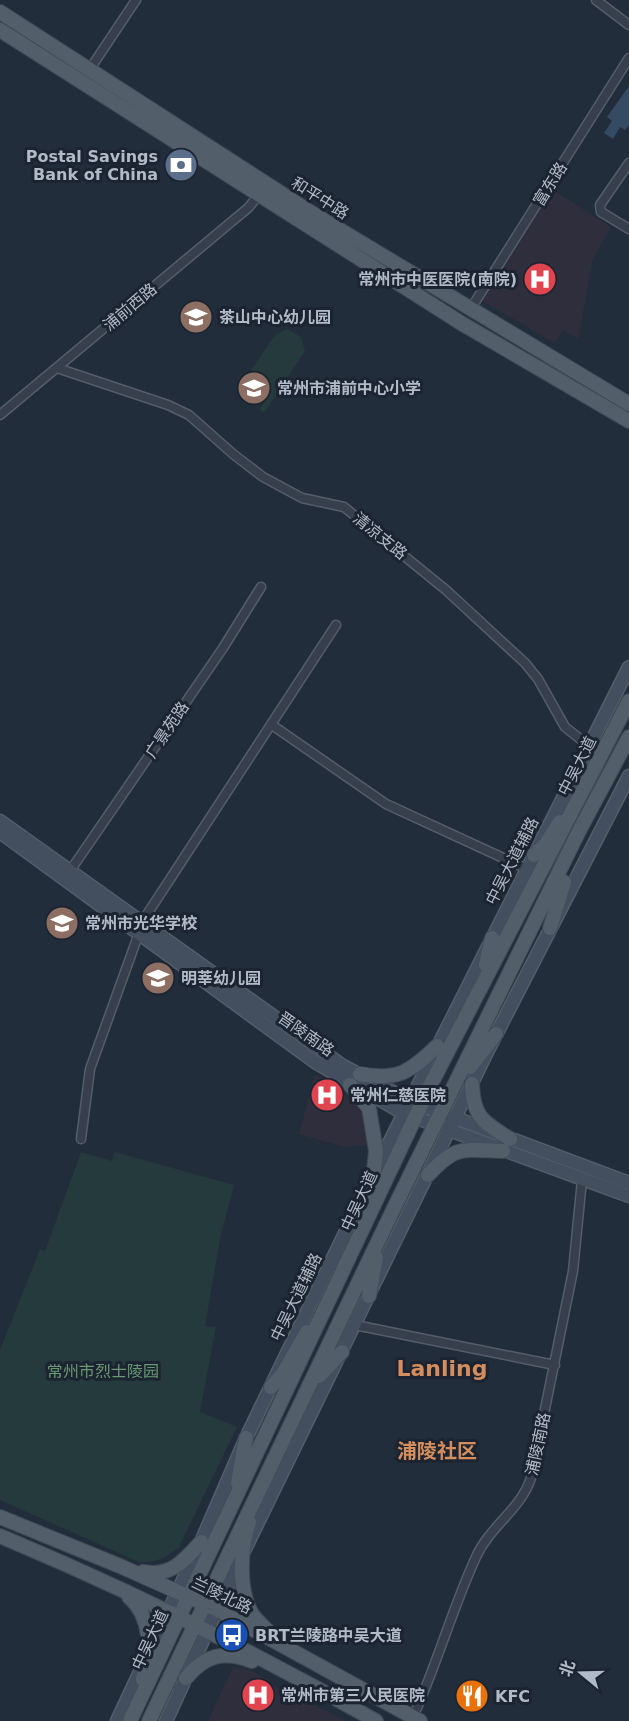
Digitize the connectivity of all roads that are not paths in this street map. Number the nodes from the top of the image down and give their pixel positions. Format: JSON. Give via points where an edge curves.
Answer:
{"nodes":[{"id":1,"x":136,"y":0,"type":"edge"},
{"id":2,"x":596,"y":0,"type":"edge"},
{"id":3,"x":0,"y":12,"type":"edge"},
{"id":4,"x":629,"y":25,"type":"edge"},
{"id":5,"x":0,"y":30,"type":"edge"},
{"id":6,"x":629,"y":58,"type":"edge"},
{"id":7,"x":90,"y":69,"type":"junction"},
{"id":8,"x":629,"y":163,"type":"edge"},
{"id":9,"x":258,"y":196,"type":"junction"},
{"id":10,"x":629,"y":229,"type":"edge"},
{"id":11,"x":470,"y":310,"type":"junction"},
{"id":12,"x":57,"y":368,"type":"junction"},
{"id":13,"x":629,"y":404,"type":"edge"},
{"id":14,"x":0,"y":415,"type":"edge"},
{"id":15,"x":629,"y":421,"type":"edge"},
{"id":16,"x":261,"y":586,"type":"dead end"},
{"id":17,"x":336,"y":625,"type":"dead end"},
{"id":18,"x":629,"y":667,"type":"edge"},
{"id":19,"x":629,"y":701,"type":"edge"},
{"id":20,"x":272,"y":724,"type":"junction"},
{"id":21,"x":629,"y":737,"type":"edge"},
{"id":22,"x":589,"y":746,"type":"junction"},
{"id":23,"x":601,"y":757,"type":"junction"},
{"id":24,"x":629,"y":776,"type":"edge"},
{"id":25,"x":583,"y":792,"type":"junction"},
{"id":26,"x":0,"y":821,"type":"edge"},
{"id":27,"x":579,"y":831,"type":"junction"},
{"id":28,"x":0,"y":832,"type":"edge"},
{"id":29,"x":534,"y":855,"type":"junction"},
{"id":30,"x":566,"y":860,"type":"junction"},
{"id":31,"x":527,"y":869,"type":"junction"},
{"id":32,"x":70,"y":871,"type":"junction"},
{"id":33,"x":140,"y":928,"type":"junction"},
{"id":34,"x":550,"y":928,"type":"junction"},
{"id":35,"x":497,"y":941,"type":"junction"},
{"id":36,"x":496,"y":1034,"type":"junction"},
{"id":37,"x":437,"y":1046,"type":"junction"},
{"id":38,"x":465,"y":1064,"type":"junction"},
{"id":39,"x":355,"y":1079,"type":"junction"},
{"id":40,"x":472,"y":1084,"type":"junction"},
{"id":41,"x":455,"y":1085,"type":"junction"},
{"id":42,"x":413,"y":1110,"type":"junction"},
{"id":43,"x":455,"y":1118,"type":"junction"},
{"id":44,"x":438,"y":1119,"type":"junction"},
{"id":45,"x":449,"y":1131,"type":"junction"},
{"id":46,"x":81,"y":1139,"type":"dead end"},
{"id":47,"x":507,"y":1145,"type":"junction"},
{"id":48,"x":402,"y":1148,"type":"junction"},
{"id":49,"x":375,"y":1171,"type":"junction"},
{"id":50,"x":428,"y":1175,"type":"junction"},
{"id":51,"x":582,"y":1180,"type":"junction"},
{"id":52,"x":629,"y":1183,"type":"edge"},
{"id":53,"x":629,"y":1196,"type":"edge"},
{"id":54,"x":394,"y":1208,"type":"junction"},
{"id":55,"x":358,"y":1241,"type":"junction"},
{"id":56,"x":369,"y":1296,"type":"junction"},
{"id":57,"x":351,"y":1298,"type":"junction"},
{"id":58,"x":323,"y":1315,"type":"junction"},
{"id":59,"x":355,"y":1325,"type":"junction"},
{"id":60,"x":342,"y":1352,"type":"junction"},
{"id":61,"x":555,"y":1365,"type":"junction"},
{"id":62,"x":271,"y":1386,"type":"junction"},
{"id":63,"x":294,"y":1416,"type":"junction"},
{"id":64,"x":246,"y":1438,"type":"junction"},
{"id":65,"x":262,"y":1483,"type":"junction"},
{"id":66,"x":236,"y":1498,"type":"junction"},
{"id":67,"x":0,"y":1516,"type":"edge"},
{"id":68,"x":0,"y":1536,"type":"edge"},
{"id":69,"x":201,"y":1542,"type":"junction"},
{"id":70,"x":243,"y":1553,"type":"junction"},
{"id":71,"x":207,"y":1558,"type":"junction"},
{"id":72,"x":222,"y":1564,"type":"junction"},
{"id":73,"x":120,"y":1566,"type":"junction"},
{"id":74,"x":114,"y":1584,"type":"junction"},
{"id":75,"x":184,"y":1594,"type":"junction"},
{"id":76,"x":210,"y":1606,"type":"junction"},
{"id":77,"x":173,"y":1617,"type":"junction"},
{"id":78,"x":200,"y":1628,"type":"junction"},
{"id":79,"x":281,"y":1644,"type":"junction"},
{"id":80,"x":153,"y":1660,"type":"junction"},
{"id":81,"x":172,"y":1671,"type":"junction"},
{"id":82,"x":279,"y":1671,"type":"junction"},
{"id":83,"x":186,"y":1678,"type":"junction"},
{"id":84,"x":417,"y":1719,"type":"edge"},
{"id":85,"x":117,"y":1721,"type":"edge"},
{"id":86,"x":124,"y":1721,"type":"edge"},
{"id":87,"x":130,"y":1721,"type":"edge"},
{"id":88,"x":150,"y":1721,"type":"edge"},
{"id":89,"x":166,"y":1721,"type":"edge"},
{"id":90,"x":376,"y":1721,"type":"edge"}],
"edges":[{"from":1,"to":7,"type":"street"},
{"from":2,"to":4,"type":"street"},
{"from":3,"to":7,"type":"main road","name":"和平中路"},
{"from":5,"to":9,"type":"main road","name":"和平中路"},
{"from":6,"to":11,"type":"street","name":"富东路"},
{"from":7,"to":11,"type":"main road","name":"和平中路"},
{"from":8,"to":10,"type":"street","via":[[600,205],[601,213]]},
{"from":9,"to":12,"type":"street","name":"浦前西路"},
{"from":9,"to":15,"type":"main road","name":"和平中路"},
{"from":11,"to":13,"type":"main road","name":"和平中路"},
{"from":12,"to":14,"type":"street","name":"浦前西路"},
{"from":12,"to":22,"type":"street","name":"清凉支路","via":[[189,415],[263,477],[302,498],[344,507],[446,590],[525,663],[565,727]]},
{"from":16,"to":32,"type":"street","name":"广景苑路"},
{"from":17,"to":20,"type":"street"},
{"from":18,"to":22,"type":"main road","name":"中吴大道辅路"},
{"from":19,"to":23,"type":"main road","name":"中吴大道"},
{"from":20,"to":31,"type":"street","via":[[386,804]]},
{"from":20,"to":33,"type":"street"},
{"from":21,"to":27,"type":"main road","name":"中吴大道"},
{"from":22,"to":29,"type":"main road","name":"中吴大道辅路"},
{"from":23,"to":25,"type":"main road","name":"中吴大道"},
{"from":23,"to":30,"type":"main road","via":[[611,754],[577,823]]},
{"from":24,"to":34,"type":"main road"},
{"from":25,"to":29,"type":"main road"},
{"from":25,"to":35,"type":"main road","name":"中吴大道"},
{"from":26,"to":32,"type":"main road","name":"晋陵南路"},
{"from":27,"to":30,"type":"main road","name":"中吴大道"},
{"from":27,"to":34,"type":"main road","via":[[576,856],[558,895]]},
{"from":28,"to":33,"type":"main road","name":"晋陵南路"},
{"from":29,"to":31,"type":"main road","name":"中吴大道辅路"},
{"from":30,"to":38,"type":"main road","name":"中吴大道"},
{"from":31,"to":35,"type":"main road","name":"中吴大道辅路"},
{"from":32,"to":33,"type":"main road","name":"晋陵南路"},
{"from":33,"to":39,"type":"main road","name":"晋陵南路","via":[[328,1056]]},
{"from":33,"to":46,"type":"street","via":[[90,1069]]},
{"from":34,"to":36,"type":"main road"},
{"from":35,"to":37,"type":"main road","name":"中吴大道辅路"},
{"from":35,"to":38,"type":"main road","via":[[490,986],[451,1061],[450,1072],[453,1074]]},
{"from":35,"to":42,"type":"main road","name":"中吴大道","via":[[481,985]]},
{"from":36,"to":40,"type":"main road"},
{"from":36,"to":41,"type":"main road"},
{"from":37,"to":39,"type":"main road","via":[[413,1069],[400,1075]]},
{"from":37,"to":42,"type":"main road","name":"中吴大道辅路"},
{"from":38,"to":41,"type":"main road","name":"中吴大道"},
{"from":39,"to":42,"type":"main road","name":"晋陵南路"},
{"from":39,"to":49,"type":"main road","via":[[369,1108]]},
{"from":40,"to":43,"type":"main road"},
{"from":40,"to":47,"type":"main road","via":[[473,1105]]},
{"from":41,"to":44,"type":"main road","name":"中吴大道"},
{"from":42,"to":44,"type":"main road","name":"晋陵南路"},
{"from":42,"to":48,"type":"main road","name":"中吴大道"},
{"from":42,"to":49,"type":"main road","name":"中吴大道辅路"},
{"from":43,"to":44,"type":"main road","name":"晋陵南路"},
{"from":43,"to":45,"type":"main road"},
{"from":43,"to":47,"type":"main road","name":"晋陵南路"},
{"from":44,"to":45,"type":"main road","name":"晋陵南路"},
{"from":44,"to":54,"type":"main road","name":"中吴大道"},
{"from":45,"to":47,"type":"main road","name":"晋陵南路"},
{"from":45,"to":50,"type":"main road"},
{"from":47,"to":50,"type":"main road","via":[[447,1155]]},
{"from":47,"to":51,"type":"main road","name":"晋陵南路"},
{"from":47,"to":52,"type":"main road","name":"晋陵南路"},
{"from":48,"to":55,"type":"main road","name":"中吴大道"},
{"from":48,"to":57,"type":"main road","via":[[411,1145],[365,1245]]},
{"from":49,"to":55,"type":"main road","via":[[360,1218]]},
{"from":49,"to":62,"type":"main road","name":"中吴大道辅路"},
{"from":50,"to":56,"type":"main road"},
{"from":51,"to":53,"type":"main road","name":"晋陵南路"},
{"from":51,"to":61,"type":"street","name":"浦陵南路","via":[[573,1272]]},
{"from":54,"to":56,"type":"main road","via":[[394,1221],[376,1257]]},
{"from":54,"to":57,"type":"main road","name":"中吴大道"},
{"from":55,"to":58,"type":"main road","name":"中吴大道"},
{"from":56,"to":59,"type":"main road"},
{"from":57,"to":63,"type":"main road","name":"中吴大道"},
{"from":58,"to":62,"type":"main road","via":[[302,1338],[283,1374]]},
{"from":58,"to":66,"type":"main road","name":"中吴大道"},
{"from":59,"to":60,"type":"main road"},
{"from":59,"to":61,"type":"street"},
{"from":60,"to":63,"type":"main road","via":[[320,1375]]},
{"from":60,"to":70,"type":"main road"},
{"from":61,"to":84,"type":"street","name":"浦陵南路","via":[[527,1491],[477,1555]]},
{"from":62,"to":64,"type":"main road","name":"中吴大道辅路"},
{"from":63,"to":65,"type":"main road","name":"中吴大道"},
{"from":64,"to":66,"type":"main road"},
{"from":64,"to":69,"type":"main road","name":"中吴大道辅路"},
{"from":65,"to":70,"type":"main road","via":[[245,1533]]},
{"from":65,"to":72,"type":"main road","name":"中吴大道"},
{"from":66,"to":71,"type":"main road","name":"中吴大道"},
{"from":67,"to":73,"type":"main road","name":"兰陵北路"},
{"from":68,"to":74,"type":"main road"},
{"from":69,"to":73,"type":"main road","via":[[170,1571],[155,1574]]},
{"from":69,"to":75,"type":"main road","name":"中吴大道辅路"},
{"from":70,"to":76,"type":"main road"},
{"from":70,"to":79,"type":"main road","via":[[247,1603],[253,1615]]},
{"from":71,"to":72,"type":"main road","via":[[207,1568],[212,1570]]},
{"from":71,"to":75,"type":"main road","name":"中吴大道"},
{"from":72,"to":76,"type":"main road","name":"中吴大道"},
{"from":73,"to":75,"type":"main road","name":"兰陵北路"},
{"from":74,"to":77,"type":"main road"},
{"from":74,"to":80,"type":"main road","via":[[139,1606],[146,1619]]},
{"from":75,"to":76,"type":"main road","name":"兰陵北路"},
{"from":75,"to":77,"type":"main road","name":"中吴大道"},
{"from":76,"to":78,"type":"main road","name":"中吴大道"},
{"from":76,"to":79,"type":"main road","name":"兰陵北路"},
{"from":77,"to":78,"type":"main road"},
{"from":77,"to":80,"type":"main road","name":"中吴大道"},
{"from":78,"to":81,"type":"main road","name":"中吴大道"},
{"from":78,"to":82,"type":"main road"},
{"from":78,"to":83,"type":"main road"},
{"from":79,"to":84,"type":"main road","name":"兰陵北路"},
{"from":80,"to":81,"type":"main road","via":[[170,1652],[175,1654]]},
{"from":80,"to":85,"type":"main road"},
{"from":80,"to":86,"type":"main road"},
{"from":80,"to":87,"type":"main road","name":"中吴大道"},
{"from":81,"to":88,"type":"main road","name":"中吴大道"},
{"from":82,"to":83,"type":"main road","via":[[238,1655],[223,1654],[197,1664]]},
{"from":82,"to":90,"type":"main road"},
{"from":83,"to":89,"type":"main road"}]}
